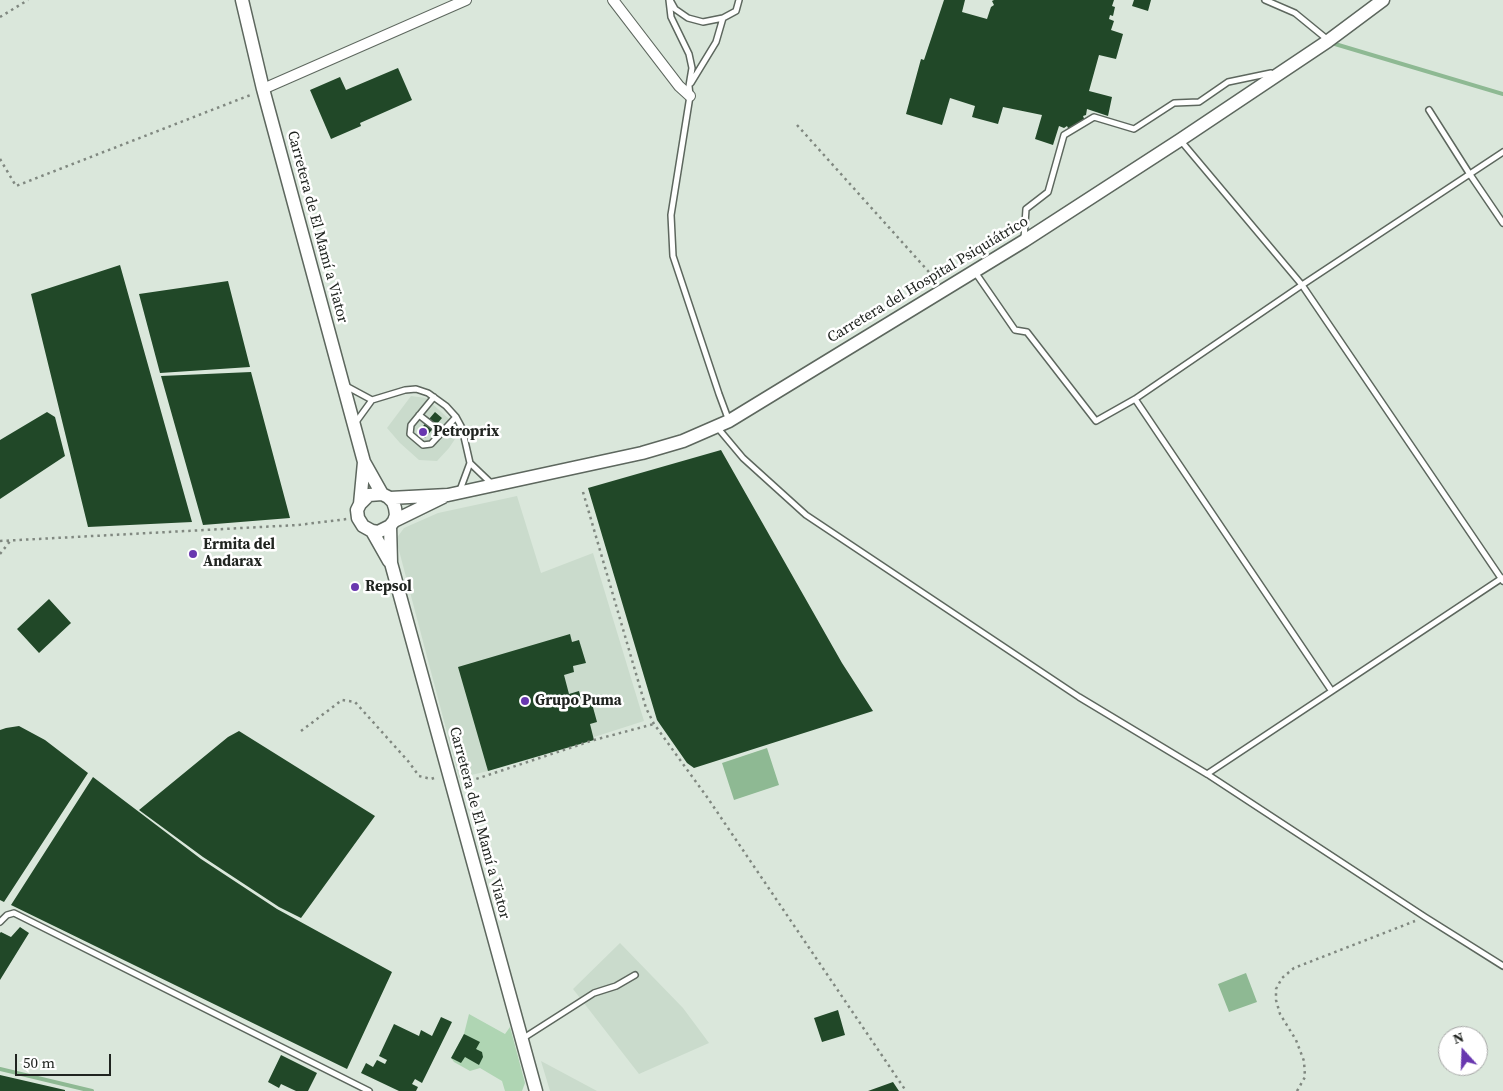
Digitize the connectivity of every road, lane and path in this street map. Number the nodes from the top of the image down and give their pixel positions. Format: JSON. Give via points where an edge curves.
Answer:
{"nodes":[{"id":1,"x":28,"y":0,"type":"edge"},
{"id":2,"x":242,"y":0,"type":"edge"},
{"id":3,"x":466,"y":0,"type":"edge"},
{"id":4,"x":613,"y":0,"type":"edge"},
{"id":5,"x":669,"y":0,"type":"edge"},
{"id":6,"x":739,"y":0,"type":"edge"},
{"id":7,"x":1265,"y":0,"type":"edge"},
{"id":8,"x":1383,"y":0,"type":"edge"},
{"id":9,"x":0,"y":17,"type":"edge"},
{"id":10,"x":723,"y":18,"type":"junction"},
{"id":11,"x":1328,"y":41,"type":"junction"},
{"id":12,"x":1282,"y":71,"type":"junction"},
{"id":13,"x":263,"y":89,"type":"junction"},
{"id":14,"x":690,"y":91,"type":"junction"},
{"id":15,"x":1429,"y":110,"type":"dead end"},
{"id":16,"x":797,"y":125,"type":"dead end"},
{"id":17,"x":1180,"y":140,"type":"junction"},
{"id":18,"x":1503,"y":152,"type":"edge"},
{"id":19,"x":0,"y":158,"type":"edge"},
{"id":20,"x":1469,"y":173,"type":"junction"},
{"id":21,"x":1503,"y":223,"type":"edge"},
{"id":22,"x":1024,"y":242,"type":"junction"},
{"id":23,"x":975,"y":272,"type":"junction"},
{"id":24,"x":1302,"y":285,"type":"junction"},
{"id":25,"x":945,"y":289,"type":"junction"},
{"id":26,"x":342,"y":385,"type":"junction"},
{"id":27,"x":434,"y":397,"type":"junction"},
{"id":28,"x":1136,"y":399,"type":"junction"},
{"id":29,"x":372,"y":400,"type":"junction"},
{"id":30,"x":419,"y":415,"type":"junction"},
{"id":31,"x":456,"y":417,"type":"junction"},
{"id":32,"x":729,"y":421,"type":"junction"},
{"id":33,"x":354,"y":424,"type":"junction"},
{"id":34,"x":716,"y":427,"type":"junction"},
{"id":35,"x":442,"y":433,"type":"junction"},
{"id":36,"x":364,"y":462,"type":"junction"},
{"id":37,"x":470,"y":463,"type":"junction"},
{"id":38,"x":493,"y":485,"type":"junction"},
{"id":39,"x":583,"y":492,"type":"dead end"},
{"id":40,"x":454,"y":493,"type":"junction"},
{"id":41,"x":386,"y":496,"type":"junction"},
{"id":42,"x":360,"y":504,"type":"junction"},
{"id":43,"x":358,"y":518,"type":"junction"},
{"id":44,"x":392,"y":524,"type":"junction"},
{"id":45,"x":372,"y":531,"type":"junction"},
{"id":46,"x":11,"y":540,"type":"junction"},
{"id":47,"x":0,"y":541,"type":"edge"},
{"id":48,"x":0,"y":554,"type":"edge"},
{"id":49,"x":391,"y":563,"type":"junction"},
{"id":50,"x":1502,"y":579,"type":"edge"},
{"id":51,"x":1331,"y":690,"type":"junction"},
{"id":52,"x":654,"y":724,"type":"junction"},
{"id":53,"x":301,"y":731,"type":"dead end"},
{"id":54,"x":448,"y":773,"type":"junction"},
{"id":55,"x":1207,"y":774,"type":"junction"},
{"id":56,"x":452,"y":787,"type":"junction"},
{"id":57,"x":1425,"y":917,"type":"junction"},
{"id":58,"x":0,"y":922,"type":"edge"},
{"id":59,"x":1503,"y":966,"type":"edge"},
{"id":60,"x":635,"y":975,"type":"dead end"},
{"id":61,"x":522,"y":1040,"type":"junction"},
{"id":62,"x":369,"y":1091,"type":"edge"},
{"id":63,"x":536,"y":1091,"type":"edge"},
{"id":64,"x":906,"y":1091,"type":"edge"},
{"id":65,"x":1297,"y":1091,"type":"edge"}],
"edges":[{"from":1,"to":9,"type":"path"},
{"from":2,"to":13,"type":"street","name":"Carretera de El Mamí a Viator"},
{"from":3,"to":13,"type":"street"},
{"from":4,"to":14,"type":"street","via":[[679,86]]},
{"from":5,"to":10,"type":"lane","via":[[688,18],[703,22]]},
{"from":5,"to":14,"type":"lane","via":[[671,17],[689,54],[692,68]]},
{"from":6,"to":10,"type":"lane","via":[[736,11]]},
{"from":7,"to":11,"type":"lane","via":[[1295,13]]},
{"from":8,"to":11,"type":"street","name":"Carretera del Hospital Psiquiátrico"},
{"from":10,"to":14,"type":"lane","via":[[716,42]]},
{"from":11,"to":12,"type":"street","name":"Carretera del Hospital Psiquiátrico"},
{"from":12,"to":17,"type":"street","name":"Carretera del Hospital Psiquiátrico"},
{"from":12,"to":22,"type":"lane","via":[[1228,82],[1199,102],[1174,103],[1134,129],[1094,118],[1064,135],[1048,192],[1026,209]]},
{"from":13,"to":19,"type":"path","via":[[16,186]]},
{"from":13,"to":26,"type":"street","name":"Carretera de El Mamí a Viator"},
{"from":14,"to":32,"type":"lane","via":[[671,215],[673,256]]},
{"from":15,"to":20,"type":"lane"},
{"from":16,"to":25,"type":"path"},
{"from":17,"to":22,"type":"street","name":"Carretera del Hospital Psiquiátrico"},
{"from":17,"to":24,"type":"lane"},
{"from":18,"to":20,"type":"lane"},
{"from":20,"to":21,"type":"lane"},
{"from":20,"to":24,"type":"lane"},
{"from":22,"to":23,"type":"street","name":"Carretera del Hospital Psiquiátrico"},
{"from":23,"to":25,"type":"street","name":"Carretera del Hospital Psiquiátrico"},
{"from":23,"to":28,"type":"lane","via":[[1015,330],[1027,332],[1096,421]]},
{"from":24,"to":28,"type":"lane"},
{"from":24,"to":50,"type":"lane"},
{"from":25,"to":32,"type":"street","name":"Carretera del Hospital Psiquiátrico"},
{"from":26,"to":29,"type":"lane"},
{"from":26,"to":33,"type":"street","name":"Carretera de El Mamí a Viator"},
{"from":27,"to":29,"type":"lane","via":[[416,389]]},
{"from":27,"to":30,"type":"lane"},
{"from":27,"to":31,"type":"lane"},
{"from":28,"to":51,"type":"lane"},
{"from":29,"to":33,"type":"lane"},
{"from":30,"to":35,"type":"lane"},
{"from":30,"to":35,"type":"lane","via":[[411,425],[410,434],[416,440],[423,445],[431,444]]},
{"from":31,"to":35,"type":"lane"},
{"from":31,"to":37,"type":"lane","via":[[462,428]]},
{"from":32,"to":34,"type":"street","name":"Carretera del Hospital Psiquiátrico"},
{"from":33,"to":36,"type":"street","name":"Carretera de El Mamí a Viator"},
{"from":34,"to":38,"type":"street","name":"Carretera del Hospital Psiquiátrico","via":[[642,453]]},
{"from":34,"to":55,"type":"lane","via":[[743,458],[806,515],[1079,697]]},
{"from":36,"to":41,"type":"street"},
{"from":36,"to":42,"type":"street"},
{"from":37,"to":38,"type":"lane"},
{"from":37,"to":40,"type":"lane"},
{"from":38,"to":40,"type":"street","name":"Carretera del Hospital Psiquiátrico"},
{"from":39,"to":52,"type":"path","via":[[646,708]]},
{"from":40,"to":41,"type":"street"},
{"from":40,"to":44,"type":"street"},
{"from":41,"to":42,"type":"street","via":[[369,495]]},
{"from":41,"to":44,"type":"street","via":[[395,508]]},
{"from":42,"to":43,"type":"street"},
{"from":43,"to":45,"type":"street"},
{"from":43,"to":46,"type":"path","via":[[298,525]]},
{"from":44,"to":45,"type":"street","via":[[378,532]]},
{"from":44,"to":49,"type":"street"},
{"from":45,"to":49,"type":"street"},
{"from":46,"to":47,"type":"path"},
{"from":46,"to":48,"type":"path"},
{"from":49,"to":54,"type":"street","name":"Carretera de El Mamí a Viator"},
{"from":50,"to":51,"type":"lane"},
{"from":51,"to":55,"type":"lane"},
{"from":52,"to":56,"type":"path","via":[[594,740]]},
{"from":52,"to":64,"type":"path"},
{"from":53,"to":54,"type":"path","via":[[342,700],[354,702],[419,776],[431,779]]},
{"from":54,"to":56,"type":"street","name":"Carretera de El Mamí a Viator"},
{"from":55,"to":57,"type":"lane"},
{"from":56,"to":61,"type":"street","name":"Carretera de El Mamí a Viator"},
{"from":57,"to":59,"type":"lane"},
{"from":57,"to":65,"type":"path","via":[[1294,968],[1282,978],[1276,989],[1276,1000],[1304,1061],[1305,1077]]},
{"from":58,"to":62,"type":"lane","via":[[14,914]]},
{"from":60,"to":61,"type":"lane","via":[[594,994]]},
{"from":61,"to":63,"type":"street","name":"Carretera de El Mamí a Viator"}]}
